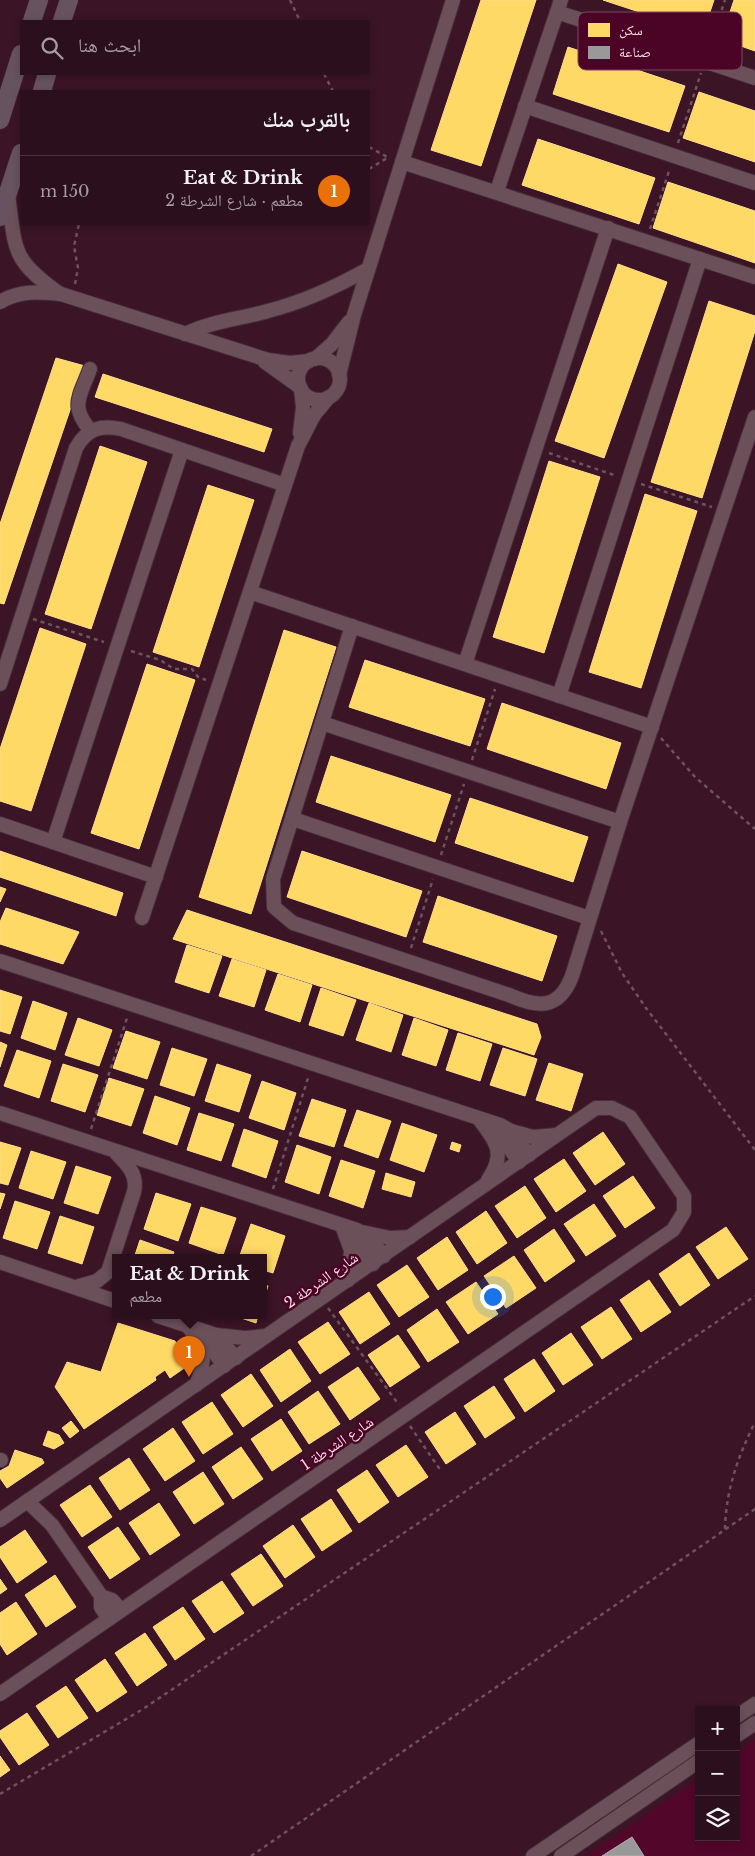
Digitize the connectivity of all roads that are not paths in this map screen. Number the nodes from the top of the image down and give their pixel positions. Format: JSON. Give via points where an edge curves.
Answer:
{"nodes":[{"id":1,"x":38,"y":0,"type":"edge"},
{"id":2,"x":68,"y":0,"type":"edge"},
{"id":3,"x":453,"y":0,"type":"edge"},
{"id":4,"x":559,"y":6,"type":"edge"},
{"id":5,"x":578,"y":13,"type":"edge"},
{"id":6,"x":32,"y":20,"type":"edge"},
{"id":7,"x":62,"y":20,"type":"edge"},
{"id":8,"x":20,"y":57,"type":"edge"},
{"id":9,"x":730,"y":70,"type":"edge"},
{"id":10,"x":47,"y":75,"type":"edge"},
{"id":11,"x":755,"y":78,"type":"edge"},
{"id":12,"x":42,"y":90,"type":"edge"},
{"id":13,"x":525,"y":106,"type":"junction"},
{"id":14,"x":0,"y":120,"type":"edge"},
{"id":15,"x":20,"y":156,"type":"edge"},
{"id":16,"x":402,"y":162,"type":"junction"},
{"id":17,"x":755,"y":183,"type":"edge"},
{"id":18,"x":498,"y":192,"type":"junction"},
{"id":19,"x":8,"y":194,"type":"junction"},
{"id":20,"x":0,"y":217,"type":"edge"},
{"id":21,"x":608,"y":228,"type":"junction"},
{"id":22,"x":700,"y":259,"type":"junction"},
{"id":23,"x":368,"y":270,"type":"junction"},
{"id":24,"x":755,"y":277,"type":"edge"},
{"id":25,"x":66,"y":296,"type":"junction"},
{"id":26,"x":0,"y":302,"type":"edge"},
{"id":27,"x":354,"y":315,"type":"junction"},
{"id":28,"x":185,"y":334,"type":"junction"},
{"id":29,"x":258,"y":357,"type":"junction"},
{"id":30,"x":312,"y":360,"type":"junction"},
{"id":31,"x":90,"y":369,"type":"dead end"},
{"id":32,"x":339,"y":374,"type":"junction"},
{"id":33,"x":300,"y":388,"type":"junction"},
{"id":34,"x":329,"y":397,"type":"junction"},
{"id":35,"x":755,"y":417,"type":"edge"},
{"id":36,"x":91,"y":431,"type":"junction"},
{"id":37,"x":298,"y":446,"type":"junction"},
{"id":38,"x":182,"y":450,"type":"junction"},
{"id":39,"x":285,"y":485,"type":"junction"},
{"id":40,"x":250,"y":592,"type":"junction"},
{"id":41,"x":352,"y":626,"type":"junction"},
{"id":42,"x":465,"y":664,"type":"junction"},
{"id":43,"x":0,"y":684,"type":"edge"},
{"id":44,"x":559,"y":696,"type":"junction"},
{"id":45,"x":322,"y":723,"type":"junction"},
{"id":46,"x":652,"y":726,"type":"junction"},
{"id":47,"x":292,"y":819,"type":"junction"},
{"id":48,"x":620,"y":822,"type":"junction"},
{"id":49,"x":0,"y":824,"type":"edge"},
{"id":50,"x":53,"y":842,"type":"junction"},
{"id":51,"x":156,"y":877,"type":"junction"},
{"id":52,"x":142,"y":918,"type":"dead end"},
{"id":53,"x":589,"y":918,"type":"junction"},
{"id":54,"x":0,"y":961,"type":"edge"},
{"id":55,"x":0,"y":1113,"type":"edge"},
{"id":56,"x":486,"y":1122,"type":"junction"},
{"id":57,"x":511,"y":1131,"type":"junction"},
{"id":58,"x":557,"y":1135,"type":"junction"},
{"id":59,"x":115,"y":1151,"type":"junction"},
{"id":60,"x":524,"y":1158,"type":"junction"},
{"id":61,"x":484,"y":1186,"type":"junction"},
{"id":62,"x":684,"y":1212,"type":"joint"},
{"id":63,"x":342,"y":1226,"type":"junction"},
{"id":64,"x":359,"y":1231,"type":"junction"},
{"id":65,"x":411,"y":1238,"type":"junction"},
{"id":66,"x":114,"y":1254,"type":"edge"},
{"id":67,"x":112,"y":1260,"type":"edge"},
{"id":68,"x":378,"y":1260,"type":"junction"},
{"id":69,"x":0,"y":1262,"type":"edge"},
{"id":70,"x":348,"y":1280,"type":"junction"},
{"id":71,"x":76,"y":1287,"type":"junction"},
{"id":72,"x":112,"y":1300,"type":"edge"},
{"id":73,"x":167,"y":1319,"type":"edge"},
{"id":74,"x":193,"y":1328,"type":"junction"},
{"id":75,"x":216,"y":1335,"type":"junction"},
{"id":76,"x":269,"y":1335,"type":"junction"},
{"id":77,"x":230,"y":1362,"type":"junction"},
{"id":78,"x":196,"y":1385,"type":"junction"},
{"id":79,"x":31,"y":1498,"type":"junction"},
{"id":80,"x":0,"y":1520,"type":"edge"},
{"id":81,"x":101,"y":1596,"type":"junction"},
{"id":82,"x":121,"y":1610,"type":"junction"},
{"id":83,"x":109,"y":1619,"type":"junction"},
{"id":84,"x":0,"y":1694,"type":"edge"},
{"id":85,"x":755,"y":1704,"type":"edge"},
{"id":86,"x":740,"y":1714,"type":"edge"},
{"id":87,"x":755,"y":1723,"type":"edge"},
{"id":88,"x":740,"y":1733,"type":"edge"},
{"id":89,"x":695,"y":1746,"type":"edge"},
{"id":90,"x":695,"y":1765,"type":"edge"},
{"id":91,"x":533,"y":1856,"type":"edge"},
{"id":92,"x":561,"y":1856,"type":"edge"}],
"edges":[{"from":1,"to":6,"type":"main road"},
{"from":2,"to":7,"type":"main road"},
{"from":3,"to":16,"type":"street"},
{"from":4,"to":5,"type":"street"},
{"from":4,"to":13,"type":"street"},
{"from":8,"to":14,"type":"main road"},
{"from":9,"to":11,"type":"street"},
{"from":10,"to":12,"type":"main road"},
{"from":13,"to":17,"type":"street"},
{"from":13,"to":18,"type":"street"},
{"from":15,"to":19,"type":"main road"},
{"from":16,"to":18,"type":"street"},
{"from":16,"to":23,"type":"street"},
{"from":18,"to":21,"type":"street"},
{"from":19,"to":20,"type":"main road"},
{"from":19,"to":25,"type":"street","via":[[15,246],[21,260],[35,276]]},
{"from":21,"to":22,"type":"street"},
{"from":21,"to":42,"type":"street"},
{"from":22,"to":24,"type":"street"},
{"from":22,"to":44,"type":"street"},
{"from":23,"to":27,"type":"street"},
{"from":23,"to":28,"type":"street","via":[[290,305],[213,323]]},
{"from":25,"to":26,"type":"street","via":[[31,292]]},
{"from":25,"to":28,"type":"street"},
{"from":27,"to":30,"type":"street","via":[[332,344]]},
{"from":27,"to":32,"type":"street"},
{"from":28,"to":29,"type":"street"},
{"from":29,"to":30,"type":"street","via":[[279,362]]},
{"from":29,"to":33,"type":"street"},
{"from":30,"to":32,"type":"street","via":[[328,360]]},
{"from":30,"to":33,"type":"street","via":[[300,370]]},
{"from":31,"to":36,"type":"street","via":[[77,409]]},
{"from":32,"to":34,"type":"street","via":[[338,387]]},
{"from":33,"to":34,"type":"street","via":[[310,398]]},
{"from":33,"to":37,"type":"street","via":[[303,408]]},
{"from":34,"to":37,"type":"street","via":[[314,415]]},
{"from":35,"to":46,"type":"street"},
{"from":36,"to":38,"type":"street","via":[[106,426]]},
{"from":36,"to":43,"type":"street","via":[[76,448]]},
{"from":37,"to":39,"type":"street"},
{"from":38,"to":39,"type":"street"},
{"from":38,"to":50,"type":"street"},
{"from":39,"to":40,"type":"street"},
{"from":40,"to":41,"type":"street"},
{"from":40,"to":51,"type":"street"},
{"from":41,"to":42,"type":"street"},
{"from":41,"to":45,"type":"street"},
{"from":42,"to":44,"type":"street"},
{"from":44,"to":46,"type":"street"},
{"from":45,"to":47,"type":"street"},
{"from":45,"to":48,"type":"street"},
{"from":46,"to":48,"type":"street"},
{"from":47,"to":53,"type":"street"},
{"from":47,"to":53,"type":"street","via":[[273,879],[274,908],[293,923],[509,995],[533,997],[549,993],[561,983],[576,958]]},
{"from":48,"to":53,"type":"street"},
{"from":49,"to":50,"type":"street"},
{"from":50,"to":51,"type":"street"},
{"from":51,"to":52,"type":"street"},
{"from":54,"to":56,"type":"street"},
{"from":55,"to":59,"type":"street"},
{"from":56,"to":57,"type":"street"},
{"from":56,"to":60,"type":"street"},
{"from":56,"to":61,"type":"street","via":[[498,1152],[495,1171]]},
{"from":57,"to":58,"type":"street","via":[[533,1137]]},
{"from":57,"to":60,"type":"street"},
{"from":58,"to":60,"type":"street","name":"شارع الشرطة 2"},
{"from":58,"to":62,"type":"street","name":"شارع الشرطة 2","via":[[596,1108],[612,1108],[625,1114],[634,1122],[684,1196]]},
{"from":59,"to":63,"type":"street"},
{"from":59,"to":66,"type":"street","via":[[133,1171],[136,1182]]},
{"from":60,"to":61,"type":"street","name":"شارع الشرطة 2"},
{"from":61,"to":65,"type":"street","name":"شارع الشرطة 2"},
{"from":62,"to":82,"type":"street","name":"شارع الشرطة 1","via":[[673,1230]]},
{"from":63,"to":64,"type":"street"},
{"from":63,"to":68,"type":"street"},
{"from":63,"to":70,"type":"street","via":[[351,1250]]},
{"from":64,"to":65,"type":"street"},
{"from":64,"to":68,"type":"street","via":[[371,1240]]},
{"from":65,"to":68,"type":"street","name":"شارع الشرطة 2"},
{"from":67,"to":71,"type":"street","via":[[108,1272],[97,1281]]},
{"from":68,"to":70,"type":"street","name":"شارع الشرطة 2"},
{"from":69,"to":71,"type":"street"},
{"from":70,"to":76,"type":"street","name":"شارع الشرطة 2"},
{"from":71,"to":72,"type":"street"},
{"from":73,"to":74,"type":"street"},
{"from":74,"to":75,"type":"street"},
{"from":74,"to":77,"type":"street"},
{"from":74,"to":78,"type":"street","via":[[203,1353],[202,1370]]},
{"from":75,"to":76,"type":"street","via":[[250,1338]]},
{"from":75,"to":77,"type":"street"},
{"from":76,"to":77,"type":"street","name":"شارع الشرطة 2"},
{"from":77,"to":78,"type":"street","name":"شارع الشرطة 2"},
{"from":78,"to":79,"type":"street","name":"شارع الشرطة 2"},
{"from":79,"to":80,"type":"street","name":"شارع الشرطة 2"},
{"from":79,"to":81,"type":"street"},
{"from":81,"to":82,"type":"street","via":[[112,1600]]},
{"from":81,"to":83,"type":"street","via":[[101,1607]]},
{"from":82,"to":83,"type":"street","name":"شارع الشرطة 1"},
{"from":83,"to":84,"type":"street","name":"شارع الشرطة 1"},
{"from":85,"to":86,"type":"street"},
{"from":87,"to":88,"type":"street"},
{"from":89,"to":91,"type":"street"},
{"from":90,"to":92,"type":"street"}]}
